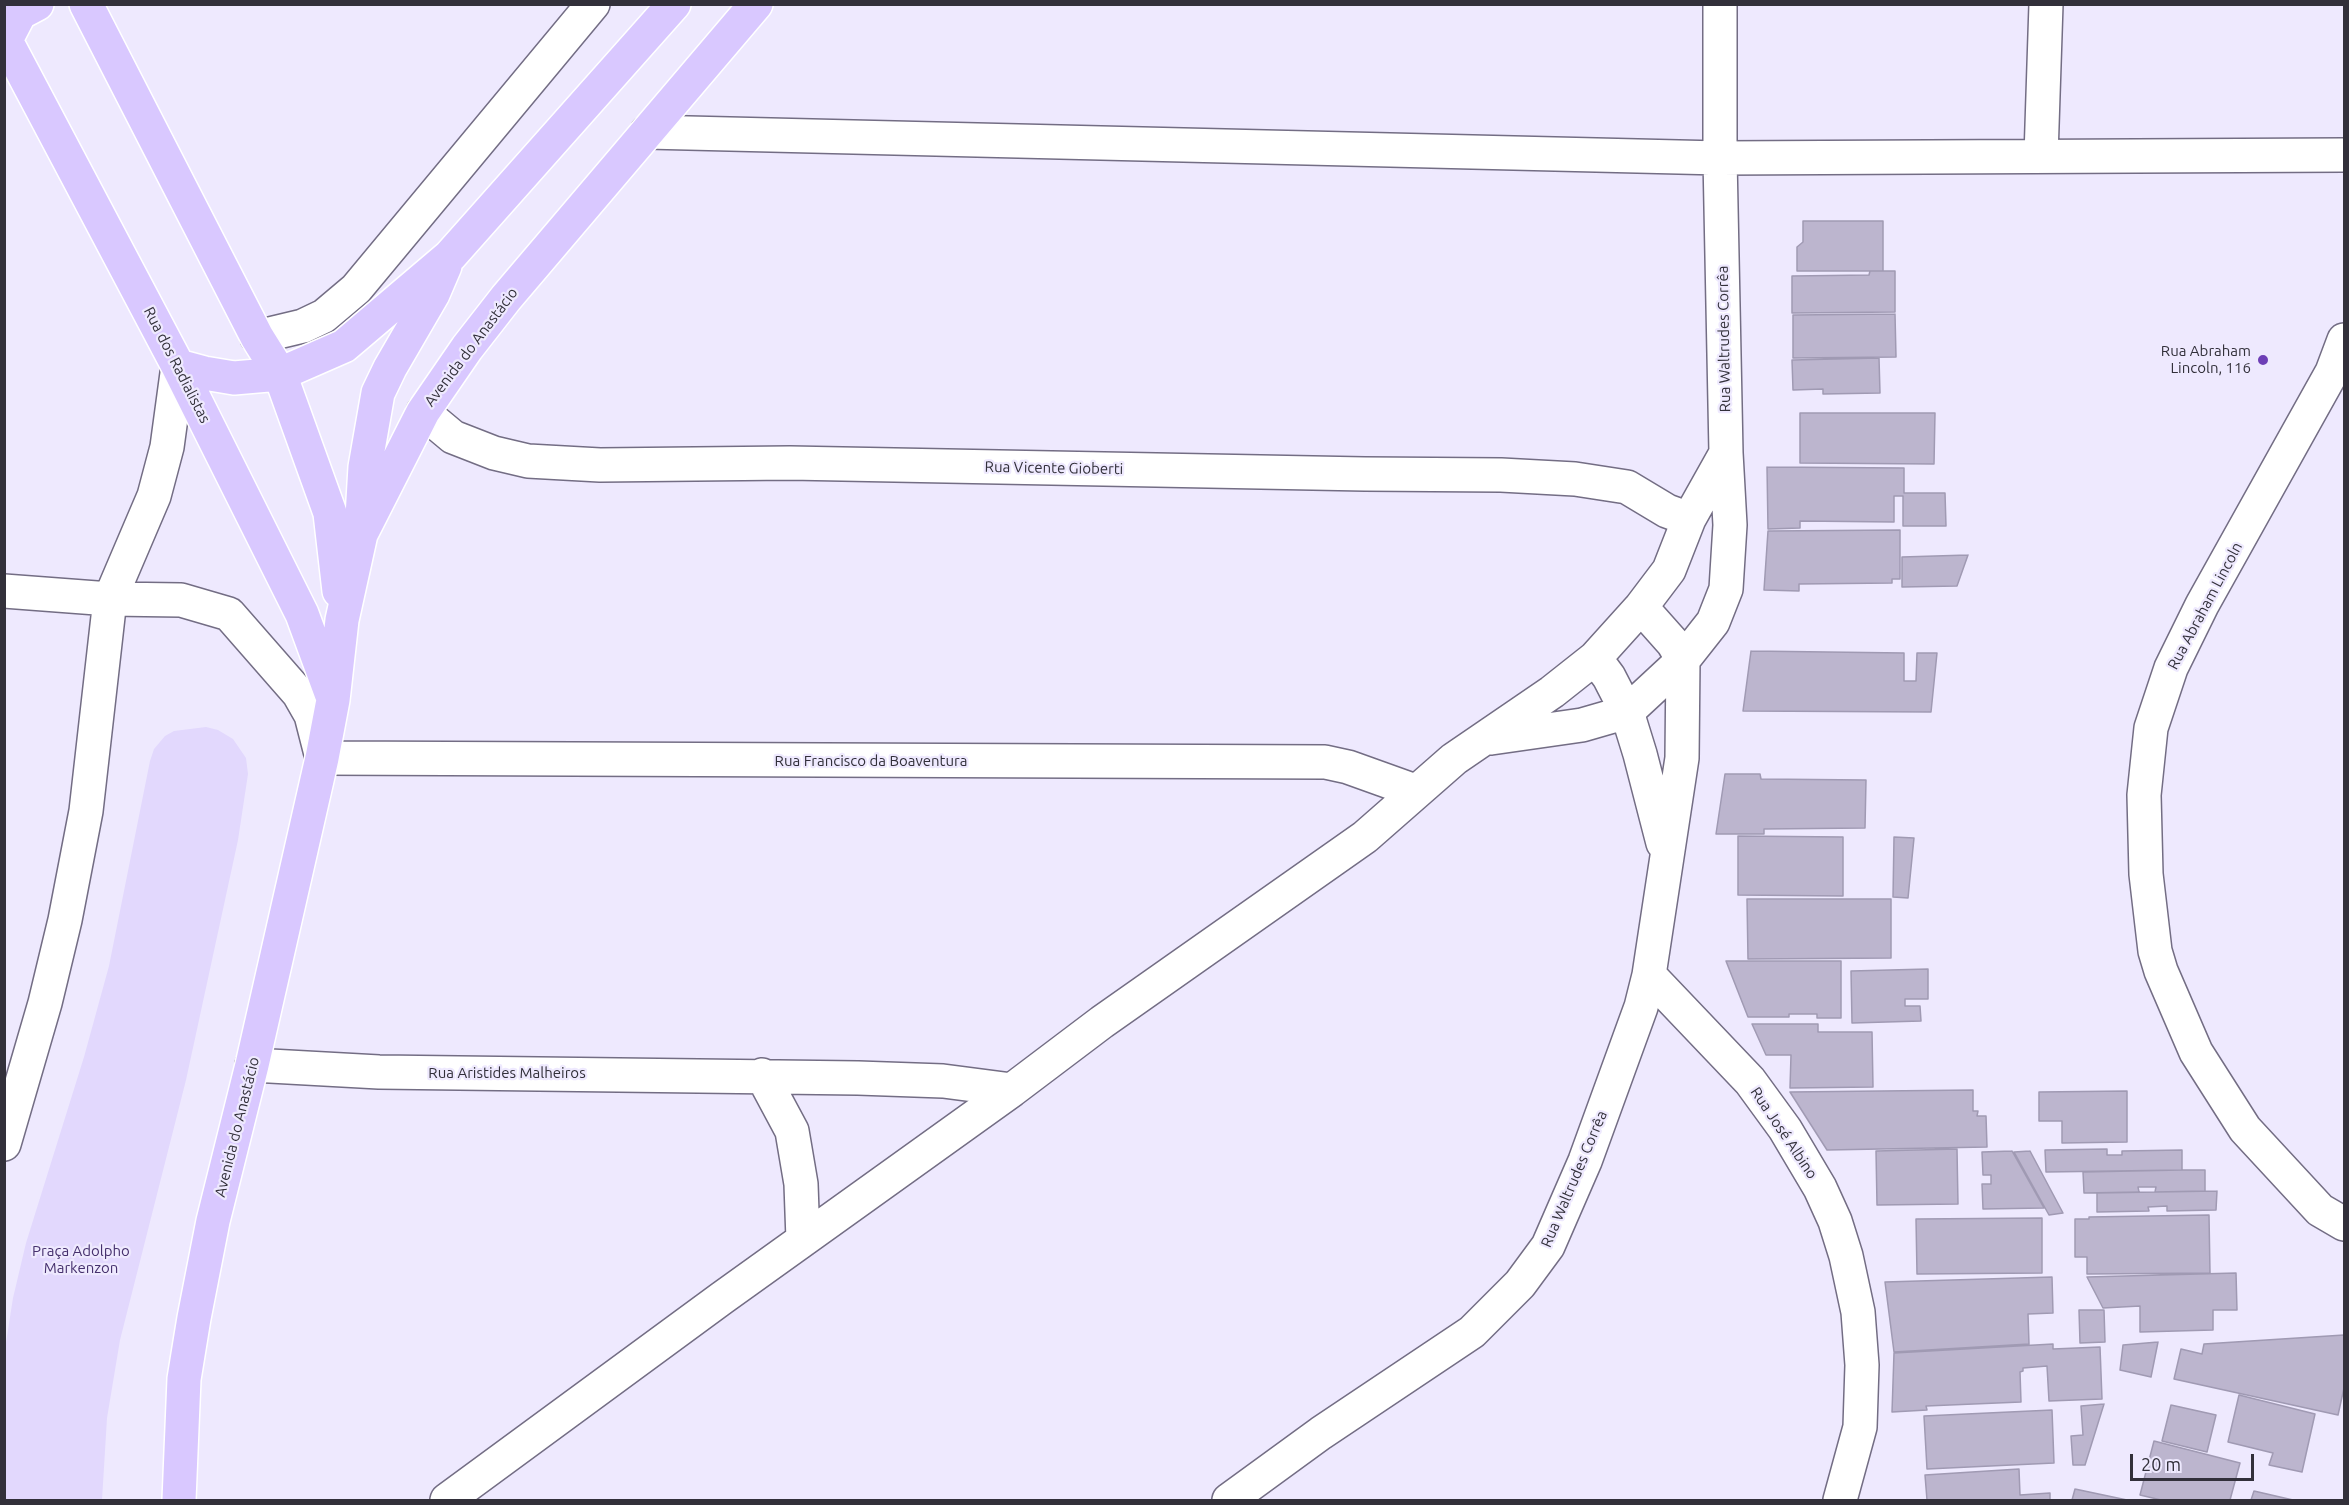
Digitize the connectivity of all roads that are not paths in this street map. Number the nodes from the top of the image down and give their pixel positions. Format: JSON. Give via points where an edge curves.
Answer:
{"nodes":[{"id":1,"x":37,"y":4,"type":"edge"},
{"id":2,"x":593,"y":4,"type":"edge"},
{"id":3,"x":756,"y":4,"type":"edge"},
{"id":4,"x":1720,"y":4,"type":"edge"},
{"id":5,"x":2046,"y":4,"type":"edge"},
{"id":6,"x":83,"y":5,"type":"edge"},
{"id":7,"x":671,"y":9,"type":"edge"},
{"id":8,"x":5,"y":39,"type":"edge"},
{"id":9,"x":647,"y":132,"type":"junction"},
{"id":10,"x":2344,"y":155,"type":"edge"},
{"id":11,"x":2041,"y":156,"type":"junction"},
{"id":12,"x":1720,"y":158,"type":"junction"},
{"id":13,"x":450,"y":256,"type":"junction"},
{"id":14,"x":258,"y":337,"type":"junction"},
{"id":15,"x":2344,"y":340,"type":"edge"},
{"id":16,"x":178,"y":366,"type":"junction"},
{"id":17,"x":280,"y":374,"type":"junction"},
{"id":18,"x":423,"y":412,"type":"junction"},
{"id":19,"x":1726,"y":453,"type":"junction"},
{"id":20,"x":1689,"y":519,"type":"junction"},
{"id":21,"x":361,"y":534,"type":"junction"},
{"id":22,"x":4,"y":591,"type":"edge"},
{"id":23,"x":110,"y":599,"type":"junction"},
{"id":24,"x":1641,"y":607,"type":"junction"},
{"id":25,"x":342,"y":620,"type":"junction"},
{"id":26,"x":1595,"y":658,"type":"junction"},
{"id":27,"x":1683,"y":660,"type":"junction"},
{"id":28,"x":333,"y":700,"type":"junction"},
{"id":29,"x":1627,"y":712,"type":"junction"},
{"id":30,"x":1480,"y":740,"type":"junction"},
{"id":31,"x":322,"y":758,"type":"junction"},
{"id":32,"x":1416,"y":791,"type":"junction"},
{"id":33,"x":1667,"y":856,"type":"junction"},
{"id":34,"x":1649,"y":975,"type":"junction"},
{"id":35,"x":252,"y":1065,"type":"junction"},
{"id":36,"x":762,"y":1075,"type":"junction"},
{"id":37,"x":1012,"y":1090,"type":"junction"},
{"id":38,"x":4,"y":1144,"type":"edge"},
{"id":39,"x":2344,"y":1224,"type":"edge"},
{"id":40,"x":803,"y":1240,"type":"junction"},
{"id":41,"x":179,"y":1500,"type":"edge"},
{"id":42,"x":447,"y":1500,"type":"edge"},
{"id":43,"x":1229,"y":1500,"type":"edge"},
{"id":44,"x":1840,"y":1500,"type":"edge"}],
"edges":[{"from":1,"to":8,"type":"main road","via":[[20,13]]},
{"from":2,"to":14,"type":"street","via":[[356,289],[324,316],[303,326]]},
{"from":3,"to":9,"type":"main road","name":"Avenida do Anastácio"},
{"from":4,"to":12,"type":"street","name":"Rua Waltrudes Corrêa"},
{"from":5,"to":11,"type":"street"},
{"from":6,"to":14,"type":"main road"},
{"from":7,"to":13,"type":"main road"},
{"from":8,"to":16,"type":"main road","name":"Rua dos Radialistas"},
{"from":9,"to":12,"type":"street"},
{"from":9,"to":18,"type":"main road","name":"Avenida do Anastácio","via":[[506,298]]},
{"from":10,"to":11,"type":"street"},
{"from":11,"to":12,"type":"street"},
{"from":12,"to":19,"type":"street","name":"Rua Waltrudes Corrêa"},
{"from":13,"to":17,"type":"main road","via":[[344,346]]},
{"from":13,"to":21,"type":"main road","via":[[378,393],[365,467]]},
{"from":14,"to":17,"type":"main road"},
{"from":15,"to":39,"type":"street","name":"Rua Abraham Lincoln","via":[[2332,372],[2202,604],[2171,668],[2151,728],[2144,795],[2146,874],[2155,951],[2196,1052],[2245,1130],[2320,1209]]},
{"from":16,"to":17,"type":"main road","via":[[234,378]]},
{"from":16,"to":23,"type":"street","via":[[167,447],[154,496]]},
{"from":16,"to":28,"type":"main road","name":"Rua dos Radialistas","via":[[302,614]]},
{"from":17,"to":25,"type":"main road","via":[[330,513]]},
{"from":18,"to":20,"type":"street","name":"Rua Vicente Gioberti","via":[[453,437],[528,461],[1575,478],[1627,487]]},
{"from":18,"to":21,"type":"main road","name":"Avenida do Anastácio"},
{"from":19,"to":20,"type":"street"},
{"from":19,"to":27,"type":"street","name":"Rua Waltrudes Corrêa","via":[[1730,525],[1726,590],[1713,622]]},
{"from":20,"to":24,"type":"street","via":[[1669,570]]},
{"from":21,"to":25,"type":"main road","name":"Avenida do Anastácio"},
{"from":22,"to":23,"type":"street","name":"Avenida do Anastácio"},
{"from":23,"to":31,"type":"street","name":"Avenida do Anastácio","via":[[181,600],[229,614],[299,694],[311,715]]},
{"from":23,"to":38,"type":"street","via":[[86,811],[65,920]]},
{"from":24,"to":26,"type":"street"},
{"from":24,"to":27,"type":"street","via":[[1674,643]]},
{"from":25,"to":28,"type":"main road","name":"Avenida do Anastácio"},
{"from":26,"to":29,"type":"street"},
{"from":26,"to":30,"type":"street"},
{"from":27,"to":29,"type":"street","name":"Rua Waltrudes Corrêa"},
{"from":27,"to":33,"type":"street","name":"Rua Waltrudes Corrêa","via":[[1682,758]]},
{"from":28,"to":31,"type":"main road","name":"Avenida do Anastácio"},
{"from":29,"to":30,"type":"street","name":"Rua Waltrudes Corrêa","via":[[1582,725]]},
{"from":29,"to":33,"type":"street","name":"Rua Waltrudes Corrêa"},
{"from":30,"to":32,"type":"street"},
{"from":31,"to":32,"type":"street","name":"Rua Francisco da Boaventura","via":[[1325,762]]},
{"from":31,"to":35,"type":"main road","name":"Avenida do Anastácio"},
{"from":32,"to":37,"type":"street","via":[[1365,837],[1101,1022]]},
{"from":33,"to":34,"type":"street","name":"Rua Waltrudes Corrêa"},
{"from":34,"to":43,"type":"street","name":"Rua Waltrudes Corrêa","via":[[1585,1161],[1548,1246],[1520,1284],[1472,1332]]},
{"from":34,"to":44,"type":"street","name":"Rua José Albino","via":[[1749,1081],[1785,1129],[1820,1188],[1834,1221],[1858,1312],[1862,1365],[1860,1426]]},
{"from":35,"to":36,"type":"street","name":"Rua Aristides Malheiros","via":[[379,1072]]},
{"from":35,"to":41,"type":"main road","name":"Avenida do Anastácio","via":[[213,1221],[194,1318],[184,1379]]},
{"from":36,"to":37,"type":"street","name":"Rua Aristides Malheiros","via":[[943,1081]]},
{"from":36,"to":40,"type":"street","via":[[792,1131],[801,1184]]},
{"from":37,"to":40,"type":"street"},
{"from":40,"to":42,"type":"street"}]}
